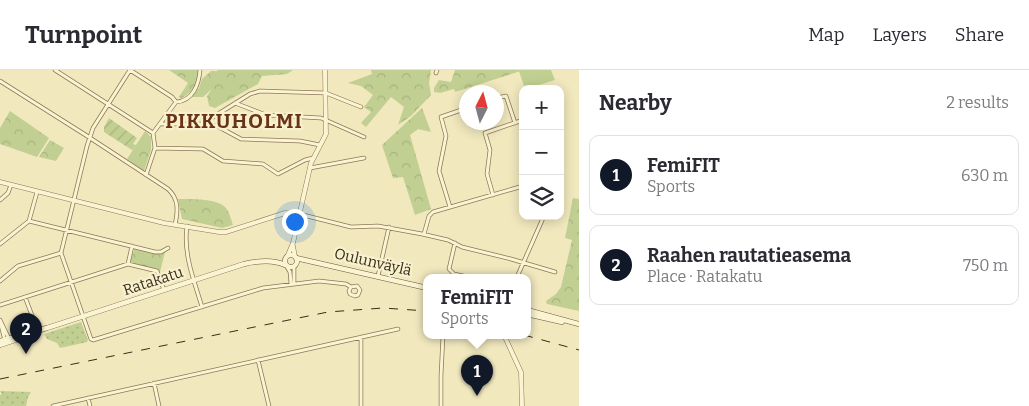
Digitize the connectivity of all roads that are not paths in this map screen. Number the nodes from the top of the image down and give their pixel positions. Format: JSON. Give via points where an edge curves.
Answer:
{"nodes":[{"id":1,"x":55,"y":70,"type":"edge"},
{"id":2,"x":130,"y":70,"type":"edge"},
{"id":3,"x":200,"y":70,"type":"edge"},
{"id":4,"x":325,"y":70,"type":"edge"},
{"id":5,"x":0,"y":81,"type":"edge"},
{"id":6,"x":324,"y":92,"type":"junction"},
{"id":7,"x":504,"y":96,"type":"edge"},
{"id":8,"x":176,"y":102,"type":"junction"},
{"id":9,"x":235,"y":103,"type":"junction"},
{"id":10,"x":108,"y":104,"type":"junction"},
{"id":11,"x":361,"y":107,"type":"dead end"},
{"id":12,"x":459,"y":111,"type":"edge"},
{"id":13,"x":325,"y":120,"type":"junction"},
{"id":14,"x":519,"y":122,"type":"edge"},
{"id":15,"x":515,"y":123,"type":"junction"},
{"id":16,"x":161,"y":124,"type":"junction"},
{"id":17,"x":202,"y":124,"type":"junction"},
{"id":18,"x":153,"y":133,"type":"junction"},
{"id":19,"x":364,"y":137,"type":"dead end"},
{"id":20,"x":90,"y":138,"type":"junction"},
{"id":21,"x":320,"y":145,"type":"junction"},
{"id":22,"x":154,"y":148,"type":"junction"},
{"id":23,"x":313,"y":158,"type":"junction"},
{"id":24,"x":364,"y":158,"type":"dead end"},
{"id":25,"x":310,"y":168,"type":"junction"},
{"id":26,"x":146,"y":175,"type":"junction"},
{"id":27,"x":0,"y":182,"type":"edge"},
{"id":28,"x":11,"y":185,"type":"junction"},
{"id":29,"x":519,"y":187,"type":"edge"},
{"id":30,"x":37,"y":192,"type":"junction"},
{"id":31,"x":493,"y":195,"type":"junction"},
{"id":32,"x":0,"y":200,"type":"edge"},
{"id":33,"x":74,"y":200,"type":"junction"},
{"id":34,"x":450,"y":207,"type":"junction"},
{"id":35,"x":300,"y":214,"type":"junction"},
{"id":36,"x":542,"y":220,"type":"edge"},
{"id":37,"x":29,"y":221,"type":"junction"},
{"id":38,"x":175,"y":225,"type":"junction"},
{"id":39,"x":187,"y":226,"type":"junction"},
{"id":40,"x":389,"y":227,"type":"junction"},
{"id":41,"x":67,"y":230,"type":"junction"},
{"id":42,"x":424,"y":234,"type":"junction"},
{"id":43,"x":293,"y":243,"type":"junction"},
{"id":44,"x":454,"y":243,"type":"junction"},
{"id":45,"x":0,"y":244,"type":"edge"},
{"id":46,"x":132,"y":246,"type":"junction"},
{"id":47,"x":168,"y":248,"type":"dead end"},
{"id":48,"x":61,"y":253,"type":"junction"},
{"id":49,"x":287,"y":256,"type":"junction"},
{"id":50,"x":296,"y":257,"type":"junction"},
{"id":51,"x":268,"y":262,"type":"junction"},
{"id":52,"x":314,"y":262,"type":"junction"},
{"id":53,"x":523,"y":262,"type":"junction"},
{"id":54,"x":128,"y":264,"type":"junction"},
{"id":55,"x":286,"y":266,"type":"junction"},
{"id":56,"x":294,"y":267,"type":"junction"},
{"id":57,"x":555,"y":272,"type":"dead end"},
{"id":58,"x":454,"y":274,"type":"edge"},
{"id":59,"x":518,"y":274,"type":"edge"},
{"id":60,"x":378,"y":276,"type":"junction"},
{"id":61,"x":0,"y":281,"type":"edge"},
{"id":62,"x":194,"y":281,"type":"junction"},
{"id":63,"x":71,"y":282,"type":"junction"},
{"id":64,"x":293,"y":284,"type":"junction"},
{"id":65,"x":351,"y":287,"type":"dead end"},
{"id":66,"x":423,"y":287,"type":"edge"},
{"id":67,"x":164,"y":290,"type":"junction"},
{"id":68,"x":25,"y":297,"type":"junction"},
{"id":69,"x":0,"y":305,"type":"edge"},
{"id":70,"x":202,"y":307,"type":"junction"},
{"id":71,"x":531,"y":311,"type":"edge"},
{"id":72,"x":531,"y":315,"type":"edge"},
{"id":73,"x":82,"y":317,"type":"junction"},
{"id":74,"x":0,"y":321,"type":"edge"},
{"id":75,"x":579,"y":325,"type":"edge"},
{"id":76,"x":36,"y":326,"type":"dead end"},
{"id":77,"x":398,"y":329,"type":"dead end"},
{"id":78,"x":361,"y":337,"type":"junction"},
{"id":79,"x":443,"y":339,"type":"edge"},
{"id":80,"x":506,"y":339,"type":"edge"},
{"id":81,"x":5,"y":342,"type":"edge"},
{"id":82,"x":258,"y":360,"type":"junction"},
{"id":83,"x":154,"y":383,"type":"junction"},
{"id":84,"x":88,"y":398,"type":"junction"},
{"id":85,"x":53,"y":406,"type":"edge"},
{"id":86,"x":90,"y":406,"type":"edge"},
{"id":87,"x":159,"y":406,"type":"edge"},
{"id":88,"x":268,"y":406,"type":"edge"},
{"id":89,"x":361,"y":406,"type":"edge"},
{"id":90,"x":441,"y":406,"type":"edge"},
{"id":91,"x":522,"y":406,"type":"edge"}],
"edges":[{"from":1,"to":10,"type":"street"},
{"from":2,"to":8,"type":"street"},
{"from":2,"to":10,"type":"street"},
{"from":3,"to":8,"type":"street","via":[[193,92],[181,102]]},
{"from":4,"to":6,"type":"street"},
{"from":5,"to":20,"type":"street"},
{"from":6,"to":9,"type":"street","via":[[257,91]]},
{"from":6,"to":11,"type":"street"},
{"from":6,"to":13,"type":"street"},
{"from":7,"to":15,"type":"street"},
{"from":8,"to":16,"type":"street"},
{"from":9,"to":13,"type":"street","via":[[266,115],[315,116]]},
{"from":9,"to":17,"type":"street"},
{"from":10,"to":18,"type":"street"},
{"from":10,"to":20,"type":"street"},
{"from":12,"to":34,"type":"street","via":[[441,117],[446,136],[440,171]]},
{"from":13,"to":19,"type":"street"},
{"from":13,"to":21,"type":"street","via":[[326,134]]},
{"from":14,"to":15,"type":"street"},
{"from":15,"to":31,"type":"street","via":[[485,133],[490,150],[487,174]]},
{"from":16,"to":17,"type":"street"},
{"from":16,"to":18,"type":"street"},
{"from":17,"to":21,"type":"street","via":[[217,126],[241,139]]},
{"from":18,"to":22,"type":"street"},
{"from":20,"to":26,"type":"street"},
{"from":20,"to":33,"type":"street"},
{"from":21,"to":23,"type":"street"},
{"from":22,"to":23,"type":"street","via":[[203,149],[223,161],[262,164],[278,174]]},
{"from":22,"to":26,"type":"street"},
{"from":23,"to":25,"type":"street"},
{"from":24,"to":25,"type":"street"},
{"from":25,"to":35,"type":"street"},
{"from":26,"to":38,"type":"street","via":[[174,196],[178,210]]},
{"from":27,"to":28,"type":"street"},
{"from":28,"to":30,"type":"street"},
{"from":28,"to":32,"type":"street"},
{"from":29,"to":31,"type":"street"},
{"from":30,"to":33,"type":"street"},
{"from":30,"to":37,"type":"street"},
{"from":31,"to":34,"type":"street"},
{"from":33,"to":38,"type":"street"},
{"from":33,"to":41,"type":"street"},
{"from":34,"to":42,"type":"street","via":[[430,214]]},
{"from":35,"to":39,"type":"street","via":[[284,213],[222,232]]},
{"from":35,"to":40,"type":"street","via":[[351,227]]},
{"from":35,"to":43,"type":"street"},
{"from":36,"to":53,"type":"street"},
{"from":37,"to":41,"type":"street"},
{"from":37,"to":45,"type":"street"},
{"from":38,"to":39,"type":"street"},
{"from":39,"to":62,"type":"street","via":[[185,244]]},
{"from":40,"to":42,"type":"street"},
{"from":40,"to":60,"type":"street"},
{"from":41,"to":46,"type":"street"},
{"from":41,"to":48,"type":"street"},
{"from":42,"to":44,"type":"street"},
{"from":43,"to":49,"type":"street"},
{"from":43,"to":50,"type":"street"},
{"from":44,"to":53,"type":"street"},
{"from":44,"to":58,"type":"street","via":[[449,269]]},
{"from":46,"to":47,"type":"street","via":[[158,252]]},
{"from":46,"to":54,"type":"street"},
{"from":48,"to":61,"type":"street","via":[[18,266]]},
{"from":48,"to":63,"type":"street"},
{"from":49,"to":50,"type":"main road"},
{"from":49,"to":51,"type":"main road","name":"Ratakatu"},
{"from":49,"to":55,"type":"main road"},
{"from":50,"to":52,"type":"main road","name":"Oulunväylä"},
{"from":50,"to":56,"type":"main road"},
{"from":51,"to":55,"type":"main road","name":"Ratakatu"},
{"from":51,"to":62,"type":"main road","name":"Ratakatu","via":[[249,263]]},
{"from":52,"to":56,"type":"main road","name":"Oulunväylä"},
{"from":52,"to":60,"type":"main road","name":"Oulunväylä"},
{"from":53,"to":57,"type":"street"},
{"from":53,"to":59,"type":"street"},
{"from":54,"to":63,"type":"street"},
{"from":54,"to":67,"type":"street","via":[[158,272]]},
{"from":55,"to":56,"type":"main road"},
{"from":55,"to":64,"type":"street"},
{"from":56,"to":64,"type":"street"},
{"from":60,"to":66,"type":"main road","name":"Oulunväylä"},
{"from":62,"to":67,"type":"main road","name":"Ratakatu"},
{"from":62,"to":70,"type":"street"},
{"from":63,"to":68,"type":"street"},
{"from":63,"to":73,"type":"street"},
{"from":64,"to":65,"type":"street","via":[[319,281]]},
{"from":64,"to":70,"type":"street","via":[[251,291]]},
{"from":67,"to":73,"type":"main road","name":"Ratakatu"},
{"from":68,"to":69,"type":"street"},
{"from":68,"to":76,"type":"street"},
{"from":70,"to":73,"type":"street","via":[[94,340],[90,339]]},
{"from":71,"to":75,"type":"main road"},
{"from":72,"to":75,"type":"main road"},
{"from":73,"to":81,"type":"main road","name":"Ratakatu"},
{"from":74,"to":81,"type":"street"},
{"from":77,"to":78,"type":"street"},
{"from":78,"to":82,"type":"street"},
{"from":78,"to":89,"type":"street"},
{"from":79,"to":90,"type":"street"},
{"from":80,"to":91,"type":"street","via":[[521,372]]},
{"from":82,"to":83,"type":"street"},
{"from":82,"to":88,"type":"street"},
{"from":83,"to":84,"type":"street"},
{"from":83,"to":87,"type":"street"},
{"from":84,"to":85,"type":"street"},
{"from":84,"to":86,"type":"street"}]}
